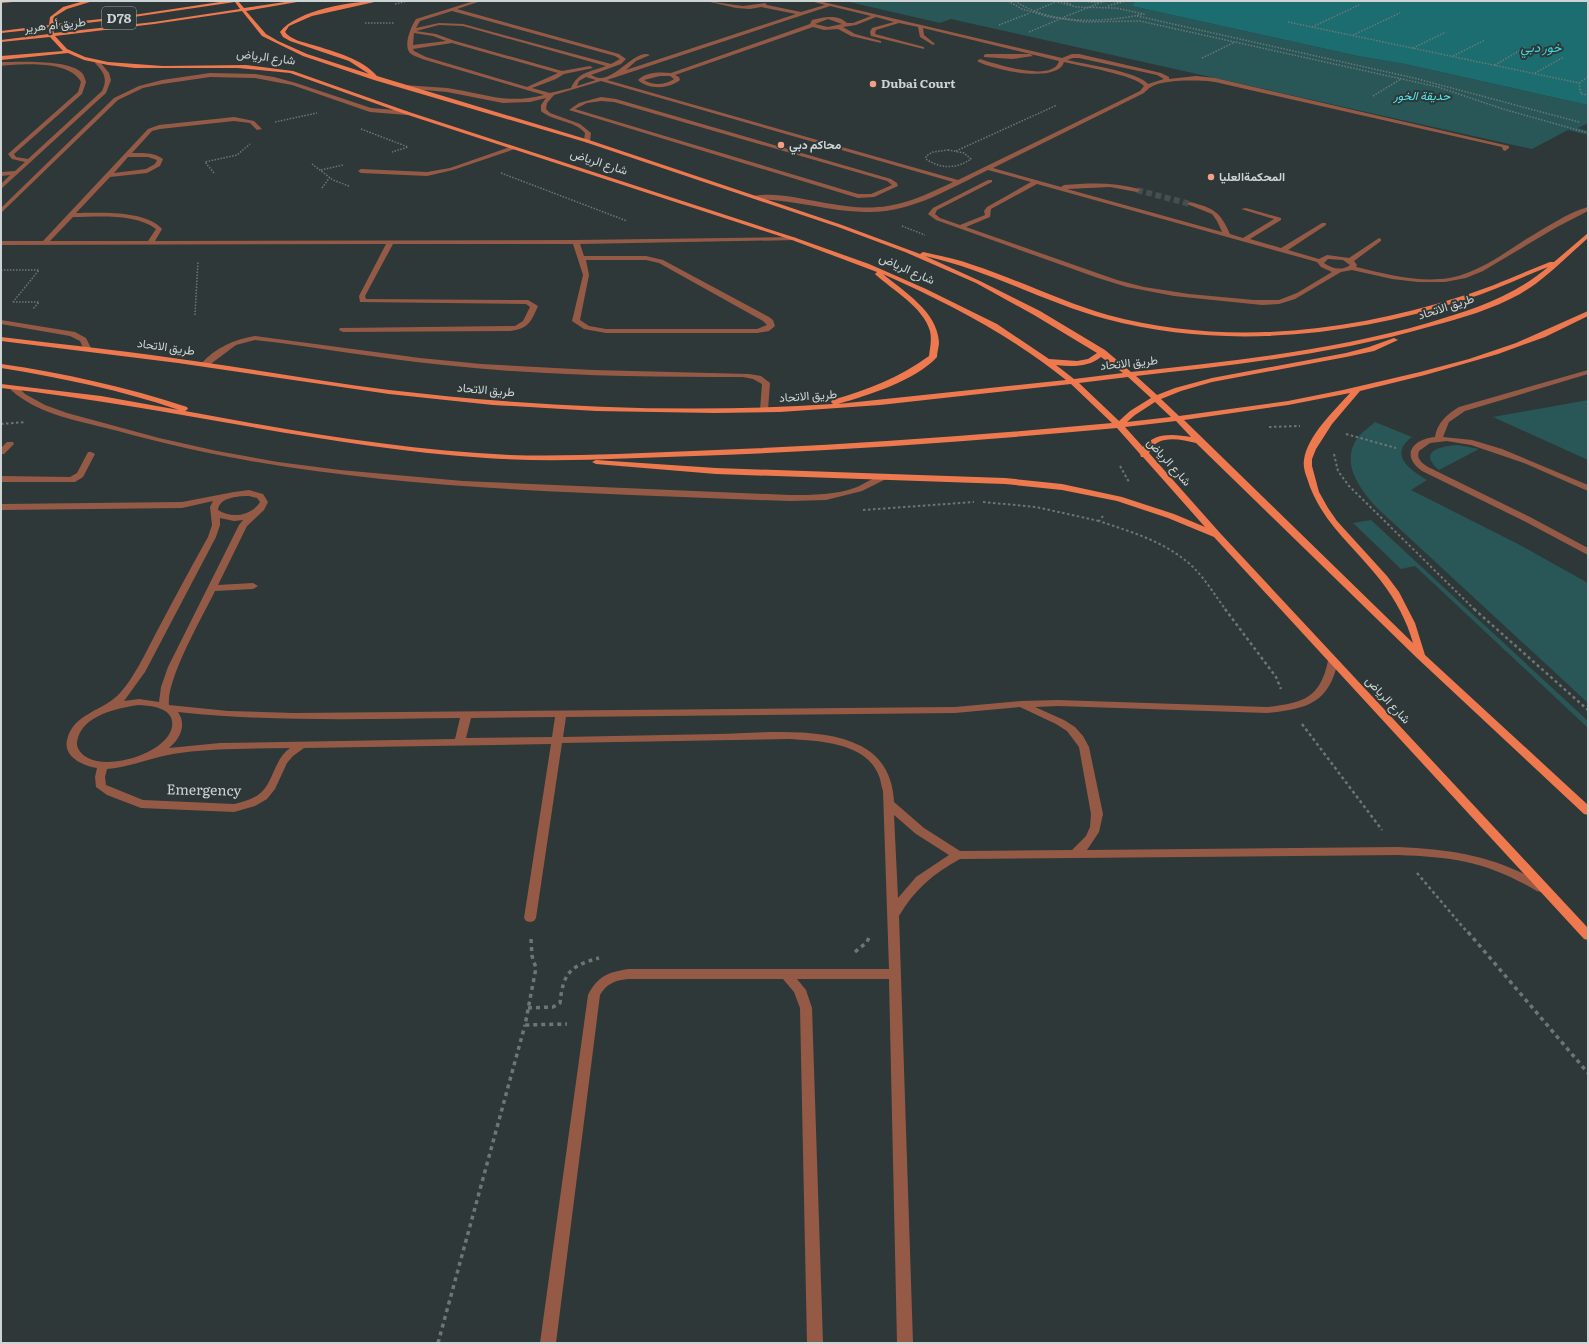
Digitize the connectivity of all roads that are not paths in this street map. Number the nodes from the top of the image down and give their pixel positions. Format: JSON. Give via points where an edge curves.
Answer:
{"nodes":[{"id":1,"x":23,"y":1,"type":"edge"},
{"id":2,"x":92,"y":1,"type":"edge"},
{"id":3,"x":236,"y":1,"type":"edge"},
{"id":4,"x":301,"y":1,"type":"edge"},
{"id":5,"x":377,"y":1,"type":"edge"},
{"id":6,"x":479,"y":1,"type":"edge"},
{"id":7,"x":708,"y":1,"type":"edge"},
{"id":8,"x":765,"y":1,"type":"edge"},
{"id":9,"x":813,"y":1,"type":"edge"},
{"id":10,"x":1,"y":2,"type":"edge"},
{"id":11,"x":760,"y":5,"type":"junction"},
{"id":12,"x":831,"y":6,"type":"junction"},
{"id":13,"x":451,"y":10,"type":"junction"},
{"id":14,"x":852,"y":11,"type":"junction"},
{"id":15,"x":801,"y":14,"type":"junction"},
{"id":16,"x":875,"y":16,"type":"junction"},
{"id":17,"x":425,"y":17,"type":"junction"},
{"id":18,"x":483,"y":18,"type":"junction"},
{"id":19,"x":898,"y":22,"type":"junction"},
{"id":20,"x":813,"y":25,"type":"junction"},
{"id":21,"x":841,"y":26,"type":"junction"},
{"id":22,"x":920,"y":27,"type":"junction"},
{"id":23,"x":116,"y":28,"type":"junction"},
{"id":24,"x":413,"y":31,"type":"junction"},
{"id":25,"x":2,"y":32,"type":"edge"},
{"id":26,"x":1,"y":41,"type":"edge"},
{"id":27,"x":453,"y":42,"type":"junction"},
{"id":28,"x":933,"y":44,"type":"dead end"},
{"id":29,"x":1,"y":47,"type":"edge"},
{"id":30,"x":410,"y":47,"type":"junction"},
{"id":31,"x":922,"y":48,"type":"dead end"},
{"id":32,"x":910,"y":50,"type":"dead end"},
{"id":33,"x":68,"y":52,"type":"junction"},
{"id":34,"x":1037,"y":54,"type":"junction"},
{"id":35,"x":647,"y":55,"type":"dead end"},
{"id":36,"x":986,"y":56,"type":"dead end"},
{"id":37,"x":1,"y":58,"type":"edge"},
{"id":38,"x":662,"y":60,"type":"junction"},
{"id":39,"x":1062,"y":60,"type":"junction"},
{"id":40,"x":980,"y":61,"type":"dead end"},
{"id":41,"x":98,"y":63,"type":"junction"},
{"id":42,"x":1,"y":64,"type":"edge"},
{"id":43,"x":602,"y":64,"type":"junction"},
{"id":44,"x":610,"y":66,"type":"junction"},
{"id":45,"x":665,"y":71,"type":"junction"},
{"id":46,"x":562,"y":73,"type":"junction"},
{"id":47,"x":585,"y":75,"type":"junction"},
{"id":48,"x":617,"y":75,"type":"junction"},
{"id":49,"x":376,"y":79,"type":"junction"},
{"id":50,"x":602,"y":80,"type":"junction"},
{"id":51,"x":1166,"y":81,"type":"junction"},
{"id":52,"x":1147,"y":86,"type":"junction"},
{"id":53,"x":404,"y":87,"type":"junction"},
{"id":54,"x":528,"y":88,"type":"junction"},
{"id":55,"x":574,"y":89,"type":"junction"},
{"id":56,"x":552,"y":95,"type":"junction"},
{"id":57,"x":407,"y":113,"type":"junction"},
{"id":58,"x":258,"y":128,"type":"road end"},
{"id":59,"x":587,"y":141,"type":"junction"},
{"id":60,"x":513,"y":148,"type":"junction"},
{"id":61,"x":1505,"y":149,"type":"dead end"},
{"id":62,"x":851,"y":152,"type":"junction"},
{"id":63,"x":127,"y":155,"type":"junction"},
{"id":64,"x":29,"y":161,"type":"junction"},
{"id":65,"x":827,"y":162,"type":"junction"},
{"id":66,"x":987,"y":168,"type":"junction"},
{"id":67,"x":361,"y":171,"type":"dead end"},
{"id":68,"x":16,"y":173,"type":"junction"},
{"id":69,"x":1,"y":174,"type":"edge"},
{"id":70,"x":109,"y":175,"type":"junction"},
{"id":71,"x":990,"y":181,"type":"dead end"},
{"id":72,"x":958,"y":182,"type":"junction"},
{"id":73,"x":1036,"y":182,"type":"junction"},
{"id":74,"x":1,"y":187,"type":"edge"},
{"id":75,"x":1058,"y":188,"type":"junction"},
{"id":76,"x":1137,"y":190,"type":"tunnel mouth"},
{"id":77,"x":755,"y":197,"type":"junction"},
{"id":78,"x":1190,"y":204,"type":"tunnel mouth"},
{"id":79,"x":1244,"y":208,"type":"dead end"},
{"id":80,"x":1588,"y":209,"type":"edge"},
{"id":81,"x":1,"y":211,"type":"edge"},
{"id":82,"x":72,"y":215,"type":"junction"},
{"id":83,"x":1324,"y":224,"type":"dead end"},
{"id":84,"x":962,"y":226,"type":"junction"},
{"id":85,"x":1227,"y":235,"type":"junction"},
{"id":86,"x":1588,"y":235,"type":"edge"},
{"id":87,"x":794,"y":239,"type":"junction"},
{"id":88,"x":1244,"y":240,"type":"junction"},
{"id":89,"x":1378,"y":240,"type":"dead end"},
{"id":90,"x":576,"y":242,"type":"junction"},
{"id":91,"x":1,"y":243,"type":"edge"},
{"id":92,"x":45,"y":243,"type":"junction"},
{"id":93,"x":150,"y":243,"type":"junction"},
{"id":94,"x":390,"y":243,"type":"junction"},
{"id":95,"x":1283,"y":250,"type":"junction"},
{"id":96,"x":908,"y":251,"type":"junction"},
{"id":97,"x":580,"y":258,"type":"junction"},
{"id":98,"x":1562,"y":260,"type":"junction"},
{"id":99,"x":1320,"y":261,"type":"junction"},
{"id":100,"x":1351,"y":264,"type":"junction"},
{"id":101,"x":867,"y":265,"type":"junction"},
{"id":102,"x":1340,"y":270,"type":"junction"},
{"id":103,"x":1588,"y":313,"type":"edge"},
{"id":104,"x":1,"y":322,"type":"edge"},
{"id":105,"x":343,"y":330,"type":"dead end"},
{"id":106,"x":1410,"y":331,"type":"junction"},
{"id":107,"x":1,"y":339,"type":"edge"},
{"id":108,"x":86,"y":348,"type":"junction"},
{"id":109,"x":1102,"y":352,"type":"junction"},
{"id":110,"x":1047,"y":361,"type":"junction"},
{"id":111,"x":205,"y":364,"type":"junction"},
{"id":112,"x":1,"y":366,"type":"edge"},
{"id":113,"x":1588,"y":372,"type":"edge"},
{"id":114,"x":1130,"y":375,"type":"junction"},
{"id":115,"x":1072,"y":381,"type":"junction"},
{"id":116,"x":1,"y":386,"type":"edge"},
{"id":117,"x":14,"y":388,"type":"junction"},
{"id":118,"x":1357,"y":390,"type":"junction"},
{"id":119,"x":1155,"y":398,"type":"junction"},
{"id":120,"x":795,"y":409,"type":"junction"},
{"id":121,"x":764,"y":410,"type":"junction"},
{"id":122,"x":208,"y":418,"type":"junction"},
{"id":123,"x":1177,"y":418,"type":"junction"},
{"id":124,"x":1119,"y":425,"type":"junction"},
{"id":125,"x":1438,"y":439,"type":"junction"},
{"id":126,"x":1200,"y":441,"type":"junction"},
{"id":127,"x":10,"y":444,"type":"dead end"},
{"id":128,"x":1,"y":452,"type":"edge"},
{"id":129,"x":91,"y":454,"type":"dead end"},
{"id":130,"x":1144,"y":455,"type":"junction"},
{"id":131,"x":544,"y":458,"type":"junction"},
{"id":132,"x":886,"y":477,"type":"junction"},
{"id":133,"x":1,"y":479,"type":"edge"},
{"id":134,"x":1588,"y":488,"type":"edge"},
{"id":135,"x":228,"y":496,"type":"junction"},
{"id":136,"x":182,"y":505,"type":"junction"},
{"id":137,"x":1,"y":507,"type":"edge"},
{"id":138,"x":215,"y":512,"type":"junction"},
{"id":139,"x":255,"y":512,"type":"junction"},
{"id":140,"x":1217,"y":536,"type":"junction"},
{"id":141,"x":1588,"y":552,"type":"edge"},
{"id":142,"x":253,"y":586,"type":"dead end"},
{"id":143,"x":213,"y":588,"type":"junction"},
{"id":144,"x":1420,"y":656,"type":"junction"},
{"id":145,"x":1333,"y":661,"type":"junction"},
{"id":146,"x":1021,"y":704,"type":"junction"},
{"id":147,"x":110,"y":707,"type":"junction"},
{"id":148,"x":166,"y":707,"type":"junction"},
{"id":149,"x":561,"y":714,"type":"junction"},
{"id":150,"x":466,"y":715,"type":"junction"},
{"id":151,"x":557,"y":739,"type":"junction"},
{"id":152,"x":460,"y":741,"type":"junction"},
{"id":153,"x":302,"y":745,"type":"junction"},
{"id":154,"x":153,"y":754,"type":"junction"},
{"id":155,"x":103,"y":765,"type":"junction"},
{"id":156,"x":888,"y":803,"type":"junction"},
{"id":157,"x":1588,"y":811,"type":"edge"},
{"id":158,"x":1074,"y":854,"type":"junction"},
{"id":159,"x":958,"y":855,"type":"junction"},
{"id":160,"x":1546,"y":891,"type":"junction"},
{"id":161,"x":893,"y":915,"type":"junction"},
{"id":162,"x":530,"y":918,"type":"road end"},
{"id":163,"x":1588,"y":936,"type":"edge"},
{"id":164,"x":786,"y":974,"type":"junction"},
{"id":165,"x":895,"y":974,"type":"junction"},
{"id":166,"x":548,"y":1343,"type":"edge"},
{"id":167,"x":814,"y":1343,"type":"edge"},
{"id":168,"x":905,"y":1343,"type":"edge"}],
"edges":[{"from":1,"to":10,"type":"main road"},
{"from":2,"to":33,"type":"main road","name":"شارع الرياض","via":[[67,7],[52,17],[52,36]]},
{"from":3,"to":25,"type":"main road","name":"طريق أم هرير","number":"D78"},
{"from":3,"to":49,"type":"main road","name":"شارع الرياض","via":[[256,27],[276,42],[305,55]]},
{"from":4,"to":23,"type":"main road","name":"طريق أم هرير","number":"D78","via":[[226,14]]},
{"from":5,"to":49,"type":"main road","via":[[301,17],[288,24],[282,32],[292,40],[361,64],[373,73]]},
{"from":6,"to":13,"type":"street"},
{"from":7,"to":11,"type":"street","via":[[743,8]]},
{"from":8,"to":11,"type":"street","via":[[766,3]]},
{"from":9,"to":12,"type":"street"},
{"from":11,"to":15,"type":"street"},
{"from":12,"to":14,"type":"street"},
{"from":12,"to":15,"type":"street"},
{"from":13,"to":17,"type":"street"},
{"from":13,"to":18,"type":"street"},
{"from":14,"to":15,"type":"street"},
{"from":14,"to":16,"type":"street"},
{"from":15,"to":38,"type":"street"},
{"from":16,"to":19,"type":"street"},
{"from":16,"to":21,"type":"street"},
{"from":17,"to":18,"type":"street","via":[[447,20]]},
{"from":17,"to":24,"type":"street","via":[[416,21]]},
{"from":18,"to":44,"type":"street","via":[[623,58],[619,63]]},
{"from":19,"to":22,"type":"street"},
{"from":19,"to":31,"type":"street","via":[[874,29],[873,35]]},
{"from":20,"to":21,"type":"street","via":[[822,28]]},
{"from":20,"to":21,"type":"street","via":[[814,21],[828,18],[842,21],[844,24]]},
{"from":20,"to":45,"type":"street"},
{"from":21,"to":32,"type":"street","via":[[852,35]]},
{"from":22,"to":28,"type":"street","via":[[924,38]]},
{"from":22,"to":34,"type":"street"},
{"from":23,"to":26,"type":"main road","name":"طريق أم هرير","number":"D78"},
{"from":23,"to":29,"type":"main road","via":[[95,36]]},
{"from":24,"to":27,"type":"street"},
{"from":24,"to":30,"type":"street"},
{"from":24,"to":43,"type":"street","via":[[439,24],[463,25]]},
{"from":27,"to":30,"type":"street"},
{"from":27,"to":46,"type":"street"},
{"from":30,"to":54,"type":"street","via":[[412,52],[424,58]]},
{"from":33,"to":37,"type":"main road"},
{"from":33,"to":41,"type":"main road","name":"شارع الرياض"},
{"from":34,"to":36,"type":"street","via":[[1012,57]]},
{"from":34,"to":39,"type":"street"},
{"from":35,"to":48,"type":"street","via":[[631,62]]},
{"from":38,"to":45,"type":"street"},
{"from":38,"to":48,"type":"street"},
{"from":39,"to":40,"type":"street","via":[[1060,67],[1040,72],[1016,70]]},
{"from":39,"to":51,"type":"street","via":[[1072,56],[1086,57],[1160,74],[1167,78]]},
{"from":39,"to":52,"type":"street","via":[[1130,76],[1143,81]]},
{"from":41,"to":57,"type":"main road","name":"شارع الرياض","via":[[253,66],[291,72]]},
{"from":41,"to":64,"type":"street","via":[[104,68],[109,79],[104,92]]},
{"from":42,"to":64,"type":"street","via":[[23,63],[72,69],[80,74],[84,83],[80,93],[8,154]]},
{"from":43,"to":44,"type":"street"},
{"from":43,"to":46,"type":"street","via":[[585,70]]},
{"from":44,"to":47,"type":"street"},
{"from":45,"to":45,"type":"street","via":[[648,75],[641,80],[646,84],[664,85],[677,80]]},
{"from":46,"to":54,"type":"street"},
{"from":47,"to":50,"type":"street"},
{"from":47,"to":55,"type":"street","via":[[577,80]]},
{"from":48,"to":50,"type":"street"},
{"from":49,"to":53,"type":"main road","name":"شارع الرياض"},
{"from":50,"to":55,"type":"street"},
{"from":50,"to":62,"type":"street"},
{"from":51,"to":52,"type":"street"},
{"from":51,"to":61,"type":"street","via":[[1184,78],[1210,79],[1507,147]]},
{"from":52,"to":66,"type":"street","via":[[1142,92]]},
{"from":53,"to":56,"type":"street","via":[[447,90],[503,101],[530,100]]},
{"from":53,"to":59,"type":"main road","name":"شارع الرياض"},
{"from":54,"to":56,"type":"street"},
{"from":55,"to":56,"type":"street"},
{"from":56,"to":59,"type":"street","via":[[542,106],[543,110],[552,116],[582,126],[588,133]]},
{"from":57,"to":60,"type":"main road","name":"شارع الرياض"},
{"from":57,"to":81,"type":"street","via":[[370,110],[294,84],[255,76],[210,75],[162,82],[116,99]]},
{"from":58,"to":63,"type":"street","via":[[247,120],[234,119],[156,128],[150,130]]},
{"from":59,"to":77,"type":"main road","name":"شارع الرياض"},
{"from":60,"to":67,"type":"street","via":[[427,174]]},
{"from":60,"to":87,"type":"main road","name":"شارع الرياض"},
{"from":62,"to":65,"type":"street"},
{"from":62,"to":72,"type":"street"},
{"from":63,"to":70,"type":"street"},
{"from":63,"to":70,"type":"street","via":[[144,155],[160,159],[158,165],[147,171]]},
{"from":64,"to":68,"type":"street"},
{"from":65,"to":65,"type":"street","via":[[614,100],[592,100],[571,109],[853,195],[872,196],[895,186],[889,180]]},
{"from":66,"to":72,"type":"street"},
{"from":66,"to":73,"type":"street"},
{"from":68,"to":69,"type":"street"},
{"from":68,"to":74,"type":"street"},
{"from":70,"to":82,"type":"street"},
{"from":71,"to":84,"type":"street","via":[[932,211],[931,214],[938,219]]},
{"from":72,"to":77,"type":"street","via":[[914,203],[881,210],[859,210],[776,197]]},
{"from":73,"to":75,"type":"street"},
{"from":73,"to":84,"type":"street","via":[[988,208],[988,216]]},
{"from":75,"to":76,"type":"street","via":[[1107,184]]},
{"from":75,"to":85,"type":"street"},
{"from":77,"to":96,"type":"main road","name":"شارع الرياض"},
{"from":78,"to":85,"type":"street","via":[[1220,216]]},
{"from":79,"to":88,"type":"street","via":[[1279,219]]},
{"from":80,"to":100,"type":"street","via":[[1479,270],[1459,278],[1404,278]]},
{"from":82,"to":92,"type":"street"},
{"from":82,"to":93,"type":"street","via":[[120,215],[152,223],[159,229]]},
{"from":83,"to":95,"type":"street"},
{"from":84,"to":102,"type":"street","via":[[1119,284],[1186,296],[1255,303],[1281,301]]},
{"from":85,"to":88,"type":"street"},
{"from":86,"to":98,"type":"main road","name":"طريق الاتحاد"},
{"from":87,"to":90,"type":"street"},
{"from":87,"to":101,"type":"main road","name":"شارع الرياض"},
{"from":88,"to":95,"type":"street"},
{"from":89,"to":100,"type":"street"},
{"from":90,"to":94,"type":"street"},
{"from":90,"to":97,"type":"street"},
{"from":91,"to":92,"type":"street"},
{"from":92,"to":93,"type":"street"},
{"from":93,"to":94,"type":"street"},
{"from":94,"to":105,"type":"street","via":[[362,300],[528,302],[534,306],[526,325],[517,329]]},
{"from":95,"to":99,"type":"street"},
{"from":96,"to":98,"type":"main road","via":[[979,268],[1077,308],[1108,317],[1158,327],[1234,334],[1308,331],[1382,319],[1496,287]]},
{"from":96,"to":109,"type":"main road","name":"شارع الرياض","via":[[978,282],[1037,313]]},
{"from":97,"to":97,"type":"street","via":[[586,270],[586,280],[576,321],[591,330],[757,331],[770,326],[766,319],[661,261],[646,258]]},
{"from":98,"to":106,"type":"main road","name":"طريق الاتحاد","via":[[1518,292],[1483,308]]},
{"from":99,"to":100,"type":"street","via":[[1333,257]]},
{"from":99,"to":102,"type":"street","via":[[1325,267]]},
{"from":100,"to":102,"type":"street"},
{"from":101,"to":110,"type":"main road","name":"شارع الرياض","via":[[924,290],[994,326]]},
{"from":101,"to":120,"type":"main road","via":[[922,311],[932,326],[935,341],[932,358],[891,384],[830,403]]},
{"from":103,"to":118,"type":"main road","via":[[1513,348],[1453,367]]},
{"from":104,"to":108,"type":"street","via":[[72,334],[84,340]]},
{"from":106,"to":114,"type":"main road","name":"طريق الاتحاد","via":[[1338,347]]},
{"from":106,"to":119,"type":"main road","via":[[1392,341],[1358,352],[1214,379],[1173,390]]},
{"from":107,"to":108,"type":"main road","name":"طريق الاتحاد"},
{"from":108,"to":111,"type":"main road","name":"طريق الاتحاد"},
{"from":109,"to":110,"type":"main road","via":[[1094,359],[1081,363]]},
{"from":109,"to":114,"type":"main road","name":"شارع الرياض"},
{"from":110,"to":115,"type":"main road","name":"شارع الرياض"},
{"from":111,"to":121,"type":"main road","name":"طريق الاتحاد","via":[[387,392],[508,404],[658,410]]},
{"from":111,"to":121,"type":"street","via":[[229,344],[255,338],[444,363],[591,372],[743,375],[753,376],[766,383]]},
{"from":112,"to":122,"type":"main road","via":[[101,384],[156,399]]},
{"from":113,"to":125,"type":"street","via":[[1462,409],[1446,419]]},
{"from":114,"to":115,"type":"main road","name":"طريق الاتحاد"},
{"from":114,"to":119,"type":"main road","name":"شارع الرياض"},
{"from":115,"to":120,"type":"main road","name":"طريق الاتحاد","via":[[882,403]]},
{"from":115,"to":124,"type":"main road","name":"شارع الرياض"},
{"from":116,"to":117,"type":"main road"},
{"from":117,"to":122,"type":"main road","via":[[34,389]]},
{"from":117,"to":132,"type":"street","via":[[39,406],[125,432],[207,452],[298,468],[396,480],[500,487],[790,498],[826,496],[859,488]]},
{"from":118,"to":123,"type":"main road","via":[[1249,410]]},
{"from":118,"to":144,"type":"main road","via":[[1314,443],[1308,461],[1312,482],[1325,511],[1393,591],[1418,641]]},
{"from":119,"to":123,"type":"main road","name":"شارع الرياض"},
{"from":119,"to":124,"type":"main road"},
{"from":120,"to":121,"type":"main road","name":"طريق الاتحاد"},
{"from":122,"to":131,"type":"main road","via":[[333,440],[471,454]]},
{"from":123,"to":124,"type":"main road"},
{"from":123,"to":126,"type":"main road","name":"شارع الرياض"},
{"from":124,"to":130,"type":"main road","name":"شارع الرياض"},
{"from":124,"to":131,"type":"main road","via":[[874,445]]},
{"from":125,"to":134,"type":"street","via":[[1461,439],[1484,445]]},
{"from":125,"to":141,"type":"street","via":[[1416,448],[1413,452],[1418,464]]},
{"from":126,"to":130,"type":"main road","via":[[1187,438],[1160,438],[1145,448]]},
{"from":126,"to":144,"type":"main road","name":"شارع الرياض"},
{"from":127,"to":128,"type":"street"},
{"from":129,"to":133,"type":"street","via":[[80,475],[72,480]]},
{"from":130,"to":140,"type":"main road","name":"شارع الرياض"},
{"from":131,"to":132,"type":"main road","via":[[716,471]]},
{"from":132,"to":140,"type":"main road","via":[[1005,481],[1062,487],[1119,499],[1170,516]]},
{"from":135,"to":136,"type":"street"},
{"from":135,"to":138,"type":"street","via":[[216,503]]},
{"from":135,"to":139,"type":"street","via":[[249,492],[260,496],[264,502]]},
{"from":136,"to":137,"type":"street"},
{"from":136,"to":138,"type":"street"},
{"from":138,"to":139,"type":"street","via":[[228,518]]},
{"from":138,"to":147,"type":"street","via":[[216,525],[212,537],[147,661],[133,684]]},
{"from":139,"to":143,"type":"street","via":[[244,525]]},
{"from":140,"to":145,"type":"main road","name":"شارع الرياض"},
{"from":142,"to":143,"type":"street"},
{"from":143,"to":148,"type":"street","via":[[173,667],[166,687]]},
{"from":144,"to":157,"type":"main road","name":"شارع الرياض"},
{"from":145,"to":146,"type":"street","via":[[1331,675],[1319,695],[1290,708],[1267,710],[1077,703]]},
{"from":145,"to":160,"type":"main road","name":"شارع الرياض"},
{"from":146,"to":149,"type":"street","via":[[955,710]]},
{"from":146,"to":158,"type":"street","via":[[1071,729],[1084,747],[1097,825],[1093,836]]},
{"from":147,"to":148,"type":"street","via":[[139,702]]},
{"from":147,"to":155,"type":"street","via":[[81,724],[74,735],[72,746],[77,755],[87,762]]},
{"from":148,"to":150,"type":"street","via":[[228,714]]},
{"from":148,"to":154,"type":"street","via":[[176,716],[178,725],[175,736],[166,746]]},
{"from":149,"to":150,"type":"street"},
{"from":149,"to":151,"type":"street"},
{"from":150,"to":152,"type":"street"},
{"from":151,"to":152,"type":"street"},
{"from":151,"to":156,"type":"street","via":[[789,736],[837,740],[857,748],[874,760],[884,774]]},
{"from":151,"to":162,"type":"street"},
{"from":152,"to":153,"type":"street"},
{"from":153,"to":154,"type":"street","via":[[220,746]]},
{"from":153,"to":155,"type":"street","name":"Emergency","via":[[293,750],[282,762],[269,792],[261,800],[234,808],[141,804],[130,798],[112,794],[102,787],[100,777]]},
{"from":154,"to":155,"type":"street","via":[[128,763]]},
{"from":156,"to":159,"type":"street","via":[[920,831]]},
{"from":156,"to":161,"type":"street"},
{"from":158,"to":159,"type":"street"},
{"from":158,"to":160,"type":"street","via":[[1398,851],[1462,855],[1492,863],[1521,875]]},
{"from":159,"to":161,"type":"street","via":[[936,866],[918,880],[903,896]]},
{"from":160,"to":163,"type":"main road","name":"شارع الرياض"},
{"from":161,"to":165,"type":"street"},
{"from":164,"to":165,"type":"street"},
{"from":164,"to":166,"type":"street","via":[[629,974],[606,979],[598,986],[594,995]]},
{"from":164,"to":167,"type":"street","via":[[800,990],[806,1008]]},
{"from":165,"to":168,"type":"street"}]}
